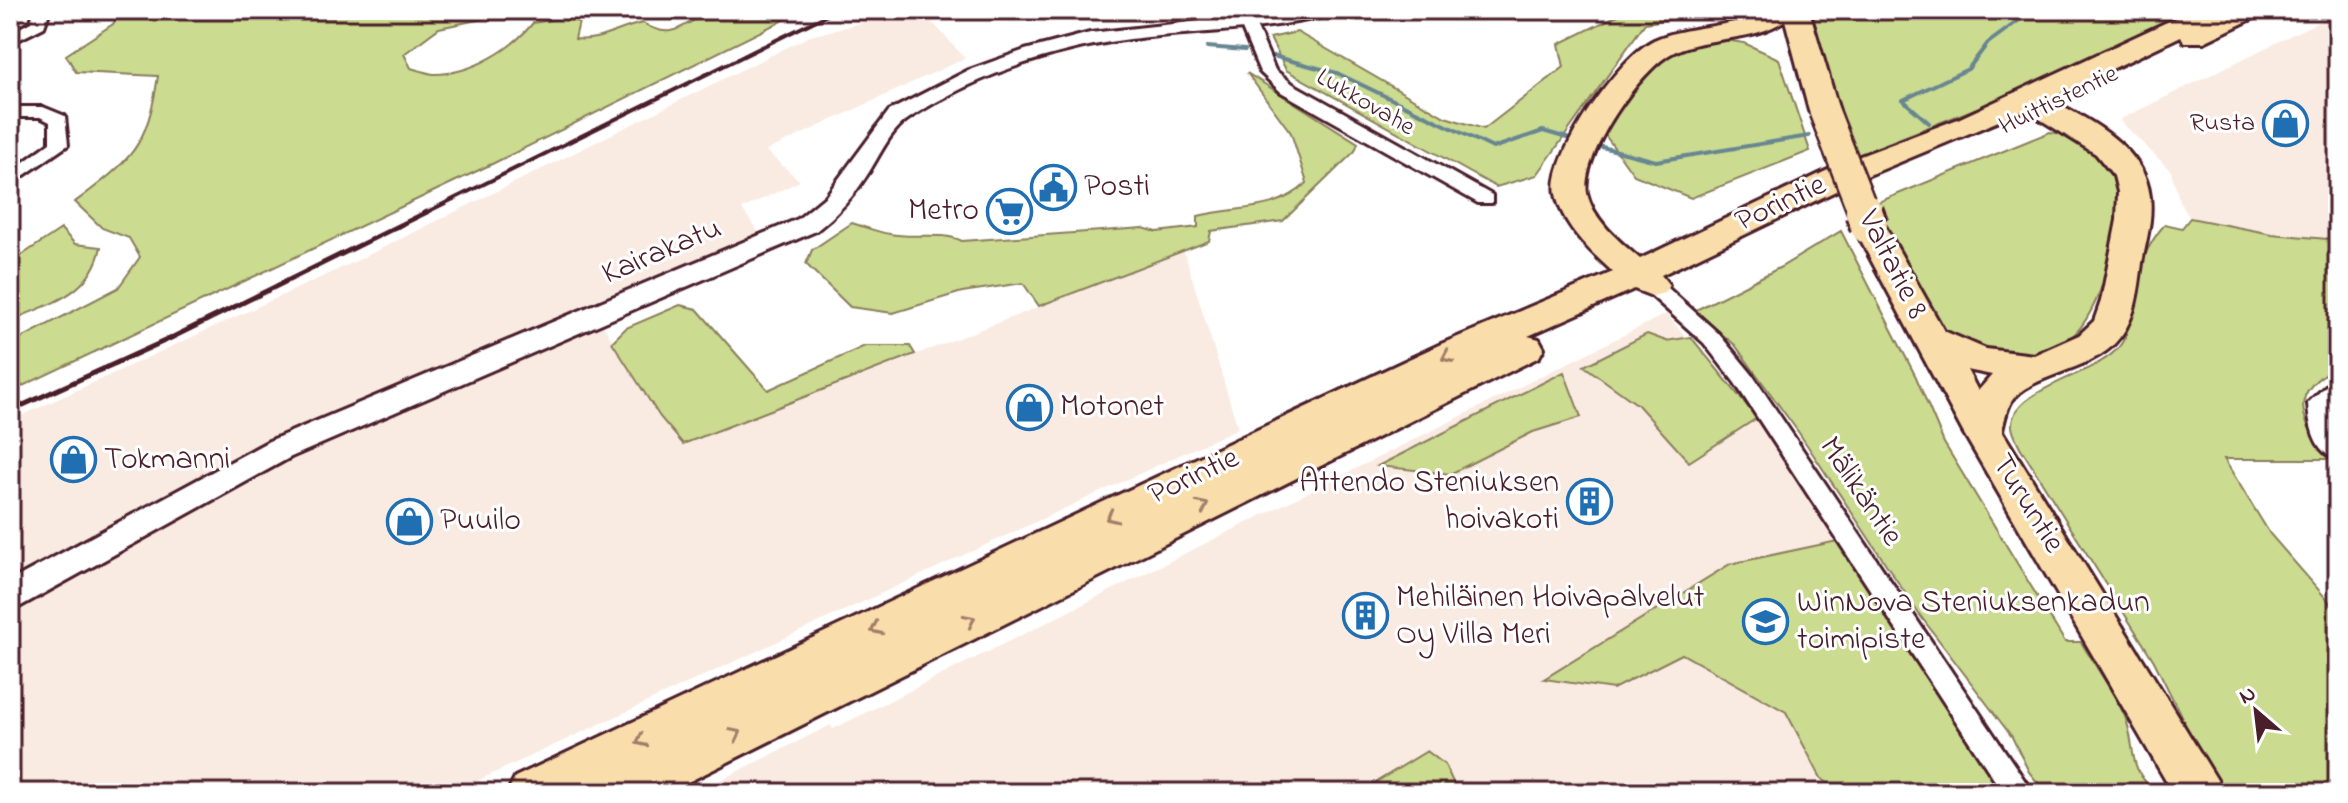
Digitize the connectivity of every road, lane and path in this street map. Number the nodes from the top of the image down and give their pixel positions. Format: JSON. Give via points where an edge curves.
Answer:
{"nodes":[{"id":1,"x":42,"y":10,"type":"edge"},
{"id":2,"x":1327,"y":10,"type":"edge"},
{"id":3,"x":1783,"y":10,"type":"edge"},
{"id":4,"x":1796,"y":10,"type":"edge"},
{"id":5,"x":2215,"y":10,"type":"edge"},
{"id":6,"x":2249,"y":10,"type":"edge"},
{"id":7,"x":1169,"y":20,"type":"edge"},
{"id":8,"x":1248,"y":24,"type":"junction"},
{"id":9,"x":1720,"y":32,"type":"junction"},
{"id":10,"x":10,"y":39,"type":"edge"},
{"id":11,"x":1808,"y":57,"type":"junction"},
{"id":12,"x":2036,"y":104,"type":"junction"},
{"id":13,"x":10,"y":112,"type":"edge"},
{"id":14,"x":1861,"y":176,"type":"junction"},
{"id":15,"x":10,"y":180,"type":"edge"},
{"id":16,"x":1485,"y":199,"type":"dead end"},
{"id":17,"x":1629,"y":260,"type":"junction"},
{"id":18,"x":1514,"y":327,"type":"junction"},
{"id":19,"x":1929,"y":338,"type":"junction"},
{"id":20,"x":2040,"y":369,"type":"junction"},
{"id":21,"x":2338,"y":387,"type":"edge"},
{"id":22,"x":1982,"y":432,"type":"junction"},
{"id":23,"x":2338,"y":452,"type":"edge"},
{"id":24,"x":10,"y":598,"type":"edge"},
{"id":25,"x":532,"y":793,"type":"edge"},
{"id":26,"x":616,"y":793,"type":"edge"},
{"id":27,"x":2019,"y":793,"type":"edge"},
{"id":28,"x":2200,"y":793,"type":"edge"}],
"edges":[{"from":1,"to":10,"type":"street","via":[[38,24]]},
{"from":2,"to":8,"type":"main road","name":"Kairakatu"},
{"from":3,"to":9,"type":"highway"},
{"from":4,"to":11,"type":"highway","name":"Valtatie 8"},
{"from":5,"to":12,"type":"highway","name":"Huittistentie"},
{"from":6,"to":12,"type":"highway","name":"Huittistentie"},
{"from":7,"to":8,"type":"main road","name":"Kairakatu"},
{"from":7,"to":24,"type":"main road","name":"Kairakatu","via":[[996,64],[951,85],[884,128],[839,202],[807,225],[280,449]]},
{"from":8,"to":16,"type":"street","name":"Lukkovahe","via":[[1268,72],[1287,88]]},
{"from":9,"to":11,"type":"highway","via":[[1764,35]]},
{"from":9,"to":17,"type":"highway","via":[[1664,45],[1636,65],[1571,171],[1576,204]]},
{"from":11,"to":19,"type":"highway","name":"Valtatie 8","bridge":true,"via":[[1869,226]]},
{"from":12,"to":14,"type":"highway","name":"Huittistentie","via":[[2001,130]]},
{"from":12,"to":20,"type":"highway","via":[[2080,128],[2122,165],[2131,180],[2134,205],[2121,296],[2111,323],[2086,348]]},
{"from":13,"to":15,"type":"street","via":[[43,112],[59,120],[59,145]]},
{"from":14,"to":17,"type":"highway","name":"Porintie"},
{"from":14,"to":17,"type":"highway","name":"Porintie","via":[[1699,243],[1651,248]]},
{"from":17,"to":18,"type":"highway","name":"Porintie","via":[[1579,302]]},
{"from":17,"to":18,"type":"highway","via":[[1592,259],[1562,297]]},
{"from":26,"to":17,"type":"highway","name":"Porintie","one_way":true},
{"from":17,"to":27,"type":"street","name":"Mälikäntie","via":[[1711,338],[1743,378]]},
{"from":18,"to":25,"type":"highway","name":"Porintie","one_way":true},
{"from":19,"to":20,"type":"highway","via":[[1979,361]]},
{"from":19,"to":22,"type":"highway","name":"Turuntie"},
{"from":20,"to":22,"type":"highway","via":[[2007,382],[1994,396]]},
{"from":21,"to":23,"type":"street","via":[[2319,403],[2320,428]]},
{"from":22,"to":28,"type":"highway","name":"Turuntie"}]}
